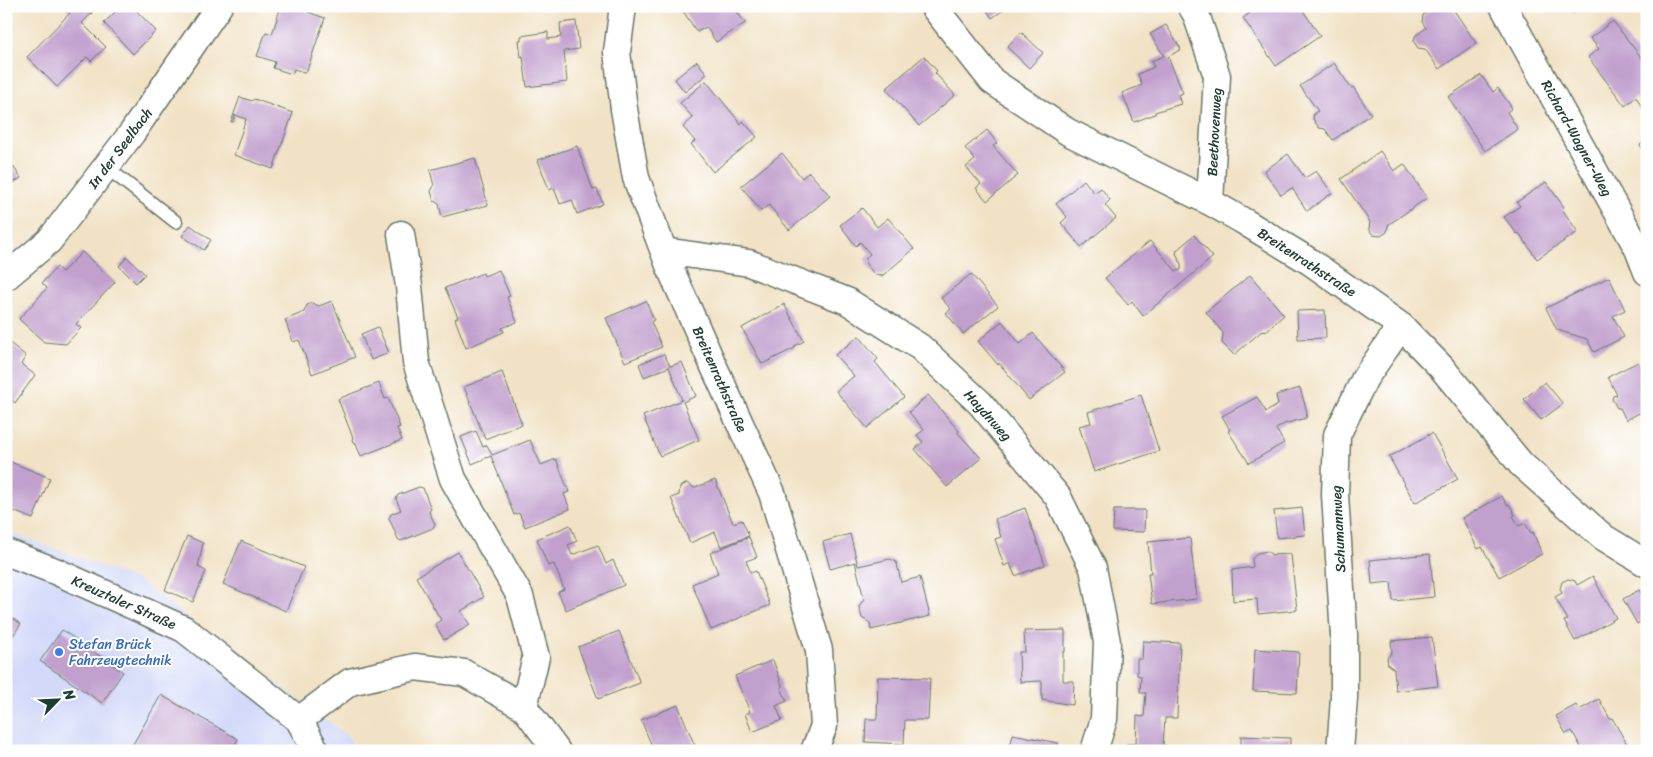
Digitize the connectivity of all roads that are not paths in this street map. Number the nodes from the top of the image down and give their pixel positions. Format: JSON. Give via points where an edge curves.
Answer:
{"nodes":[{"id":1,"x":219,"y":6,"type":"edge"},
{"id":2,"x":623,"y":6,"type":"edge"},
{"id":3,"x":933,"y":6,"type":"edge"},
{"id":4,"x":1191,"y":6,"type":"edge"},
{"id":5,"x":1503,"y":6,"type":"edge"},
{"id":6,"x":106,"y":167,"type":"junction"},
{"id":7,"x":1210,"y":202,"type":"junction"},
{"id":8,"x":176,"y":222,"type":"dead end"},
{"id":9,"x":401,"y":234,"type":"dead end"},
{"id":10,"x":664,"y":251,"type":"junction"},
{"id":11,"x":1647,"y":272,"type":"edge"},
{"id":12,"x":6,"y":277,"type":"edge"},
{"id":13,"x":1401,"y":326,"type":"junction"},
{"id":14,"x":6,"y":552,"type":"edge"},
{"id":15,"x":1647,"y":564,"type":"edge"},
{"id":16,"x":524,"y":707,"type":"junction"},
{"id":17,"x":299,"y":720,"type":"junction"},
{"id":18,"x":316,"y":751,"type":"edge"},
{"id":19,"x":557,"y":751,"type":"edge"},
{"id":20,"x":814,"y":751,"type":"edge"},
{"id":21,"x":1094,"y":751,"type":"edge"},
{"id":22,"x":1340,"y":751,"type":"edge"}],
"edges":[{"from":1,"to":6,"type":"street","name":"In der Seelbach"},
{"from":2,"to":10,"type":"street","name":"Breitenrathstraße","via":[[617,52],[624,109],[636,178]]},
{"from":3,"to":7,"type":"street","name":"Breitenrathstraße","via":[[992,82],[1068,132]]},
{"from":4,"to":7,"type":"street","name":"Beethovenweg","via":[[1217,76]]},
{"from":5,"to":11,"type":"street","name":"Richard-Wagner-Weg","via":[[1638,249]]},
{"from":6,"to":8,"type":"lane"},
{"from":6,"to":12,"type":"street","name":"In der Seelbach","via":[[49,241]]},
{"from":7,"to":13,"type":"street","name":"Breitenrathstraße","via":[[1309,261]]},
{"from":9,"to":16,"type":"street","via":[[416,362],[453,478],[520,596],[534,648],[536,657]]},
{"from":10,"to":20,"type":"street","name":"Breitenrathstraße","via":[[772,493],[786,539],[819,650],[824,726]]},
{"from":10,"to":21,"type":"street","name":"Haydnweg","via":[[749,263],[847,301],[920,347],[980,403],[1058,497],[1093,568],[1107,642],[1104,719]]},
{"from":13,"to":15,"type":"street","name":"Breitenrathstraße","via":[[1441,366],[1521,464],[1603,537]]},
{"from":13,"to":22,"type":"street","name":"Schumannweg","via":[[1365,378],[1337,435],[1335,495],[1344,635]]},
{"from":14,"to":17,"type":"street","name":"Kreuztaler Straße","via":[[184,629]]},
{"from":16,"to":17,"type":"street","via":[[464,674],[416,667],[350,682]]},
{"from":16,"to":19,"type":"street"},
{"from":17,"to":18,"type":"street","name":"Kreuztaler Straße"}]}
